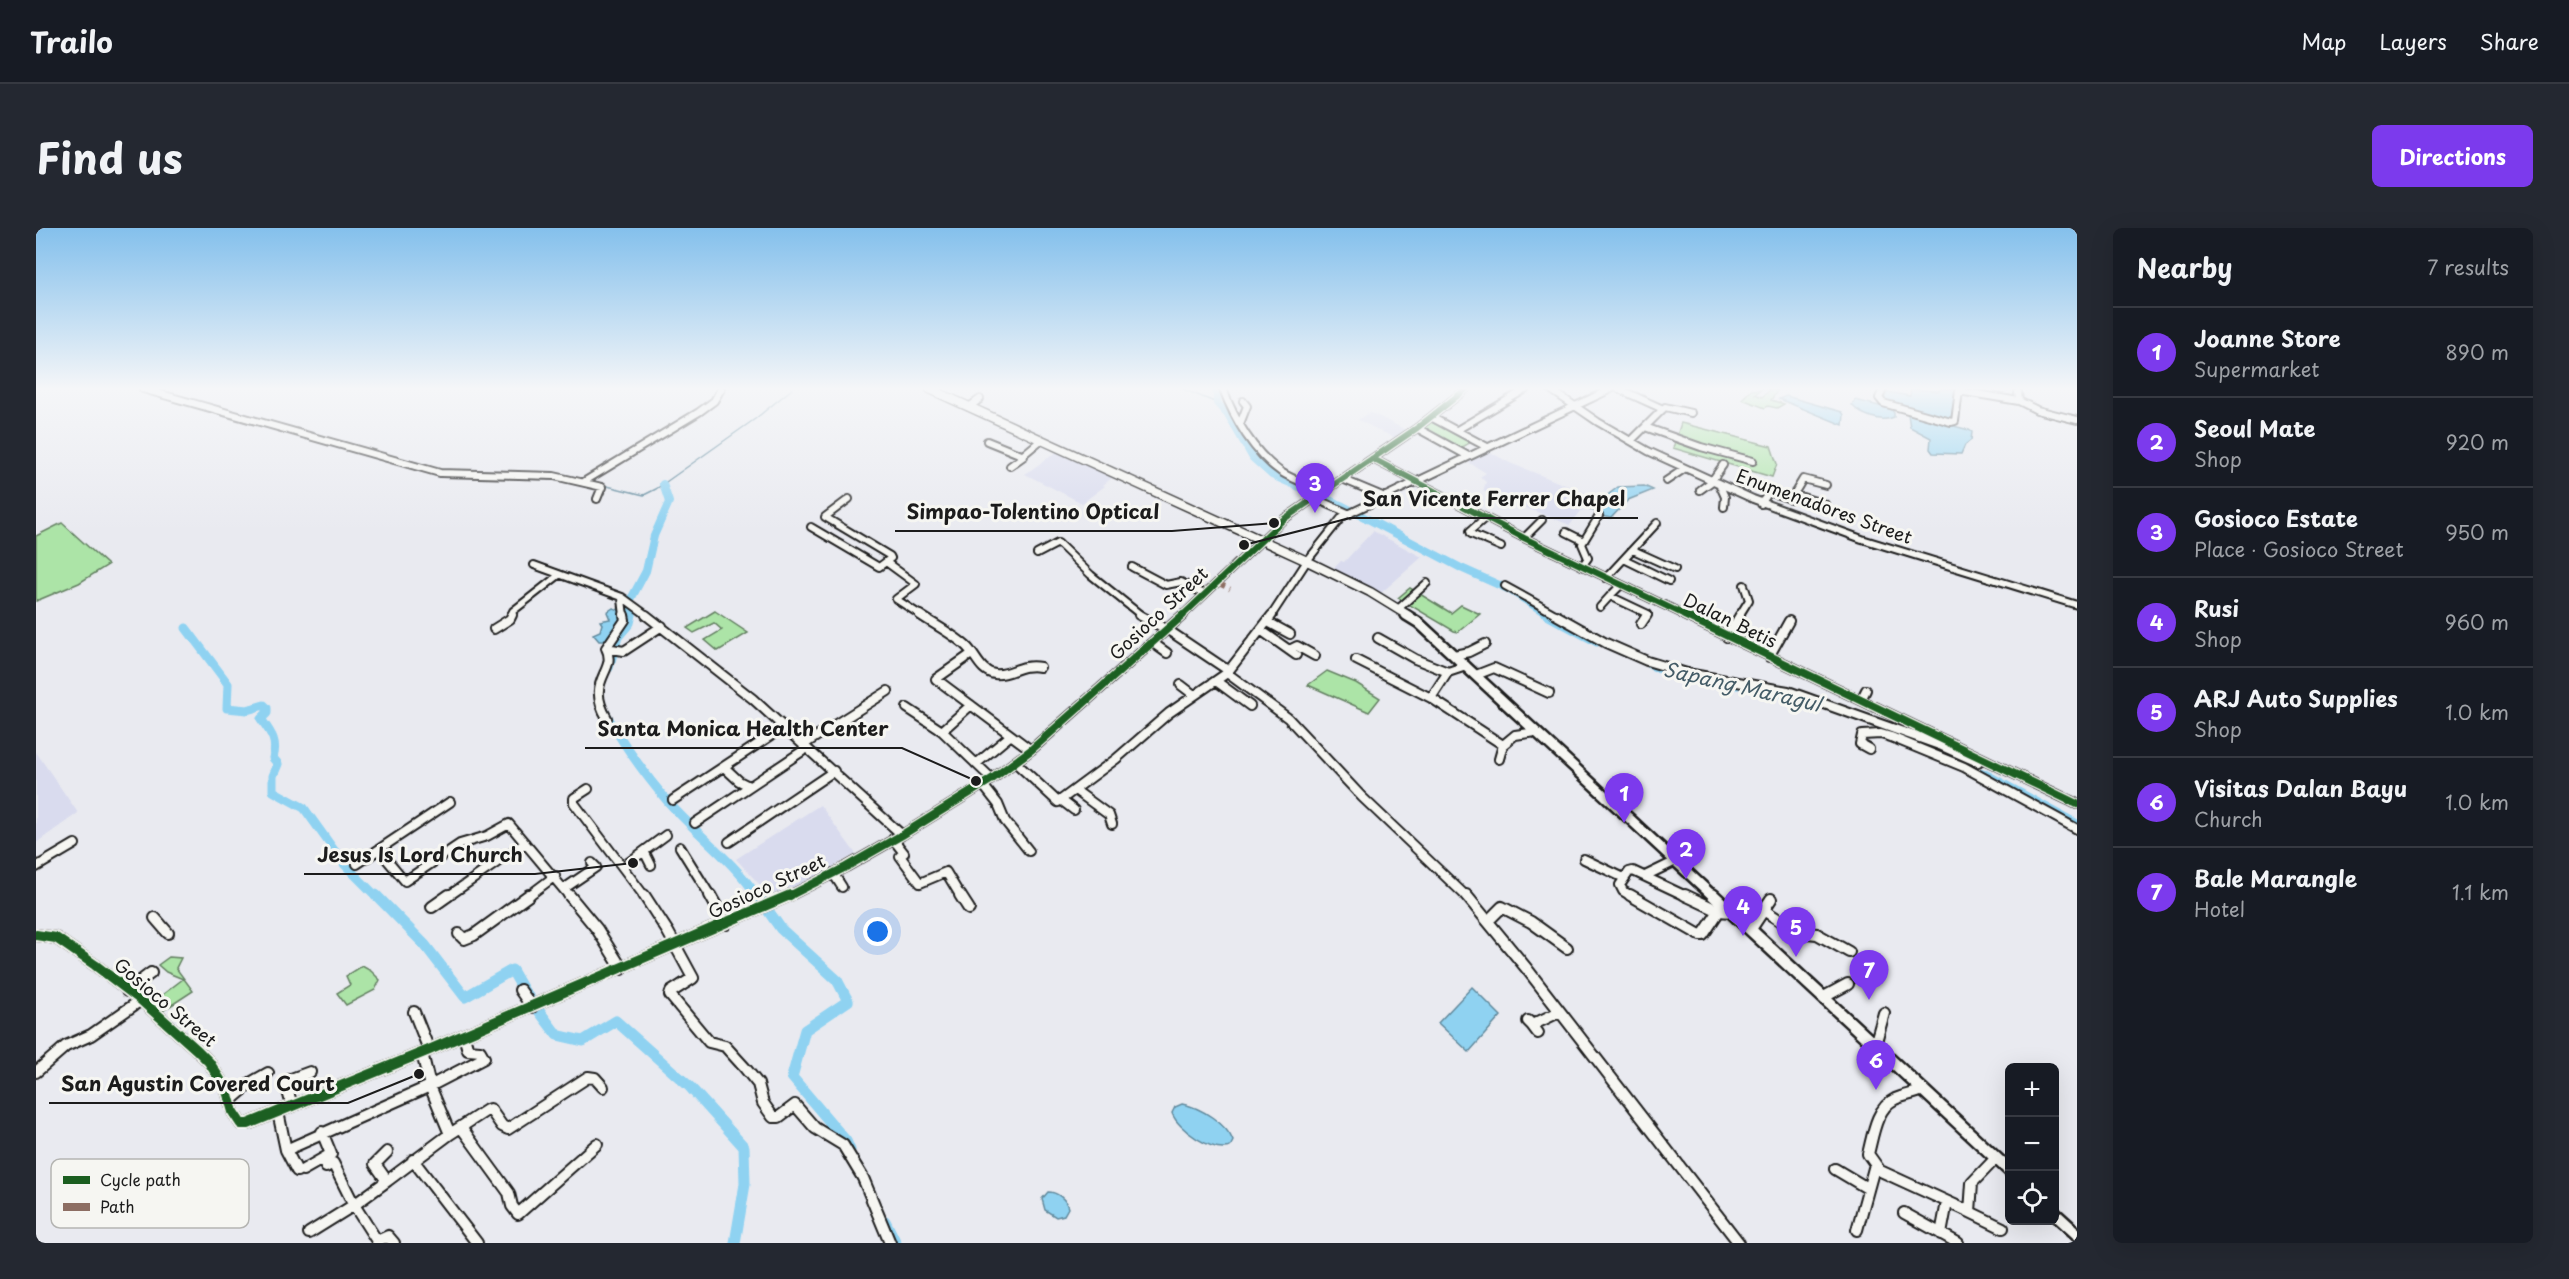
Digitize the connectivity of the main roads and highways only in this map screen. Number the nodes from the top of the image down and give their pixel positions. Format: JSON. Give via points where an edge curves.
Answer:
{"nodes":[{"id":1,"x":1033,"y":436,"type":"edge"},
{"id":2,"x":2005,"y":1166,"type":"edge"},
{"id":3,"x":2059,"y":1217,"type":"edge"},
{"id":4,"x":2077,"y":1234,"type":"edge"}],
"edges":[{"from":1,"to":2,"type":"main road","via":[[1307,561],[1419,622]]},
{"from":3,"to":4,"type":"main road"}]}
